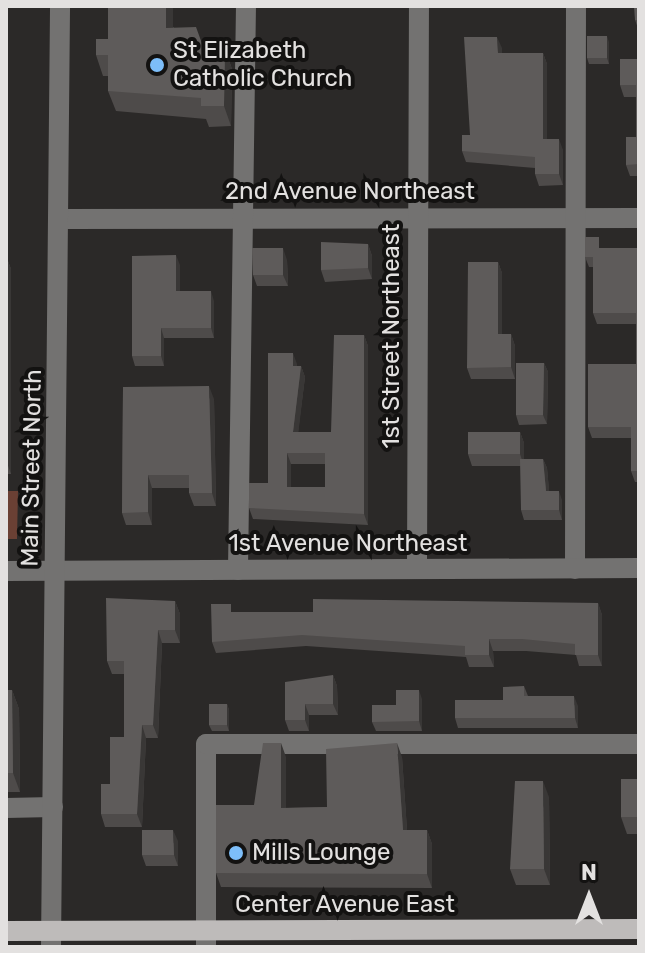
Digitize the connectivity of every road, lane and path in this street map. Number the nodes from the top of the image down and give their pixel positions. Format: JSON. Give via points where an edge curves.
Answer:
{"nodes":[{"id":1,"x":60,"y":6,"type":"edge"},
{"id":2,"x":246,"y":6,"type":"edge"},
{"id":3,"x":419,"y":6,"type":"edge"},
{"id":4,"x":576,"y":6,"type":"edge"},
{"id":5,"x":418,"y":218,"type":"junction"},
{"id":6,"x":576,"y":218,"type":"junction"},
{"id":7,"x":639,"y":218,"type":"edge"},
{"id":8,"x":61,"y":219,"type":"junction"},
{"id":9,"x":245,"y":219,"type":"junction"},
{"id":10,"x":639,"y":568,"type":"edge"},
{"id":11,"x":417,"y":569,"type":"junction"},
{"id":12,"x":575,"y":569,"type":"junction"},
{"id":13,"x":238,"y":570,"type":"junction"},
{"id":14,"x":6,"y":571,"type":"edge"},
{"id":15,"x":57,"y":571,"type":"junction"},
{"id":16,"x":639,"y":744,"type":"edge"},
{"id":17,"x":53,"y":807,"type":"junction"},
{"id":18,"x":6,"y":808,"type":"edge"},
{"id":19,"x":639,"y":929,"type":"edge"},
{"id":20,"x":6,"y":931,"type":"edge"},
{"id":21,"x":51,"y":939,"type":"edge"},
{"id":22,"x":206,"y":940,"type":"edge"}],
"edges":[{"from":1,"to":8,"type":"street","name":"Main Street North"},
{"from":2,"to":9,"type":"street"},
{"from":3,"to":5,"type":"street","name":"1st Street Northeast"},
{"from":4,"to":6,"type":"street"},
{"from":5,"to":6,"type":"street","name":"2nd Avenue Northeast"},
{"from":5,"to":9,"type":"street","name":"2nd Avenue Northeast"},
{"from":5,"to":11,"type":"street","name":"1st Street Northeast"},
{"from":6,"to":7,"type":"street","name":"2nd Avenue Northeast"},
{"from":6,"to":12,"type":"street"},
{"from":8,"to":9,"type":"street","name":"2nd Avenue Northeast"},
{"from":8,"to":15,"type":"street","name":"Main Street North"},
{"from":9,"to":13,"type":"street"},
{"from":10,"to":12,"type":"street","name":"1st Avenue Northeast"},
{"from":11,"to":12,"type":"street","name":"1st Avenue Northeast"},
{"from":11,"to":13,"type":"street","name":"1st Avenue Northeast"},
{"from":13,"to":15,"type":"street","name":"1st Avenue Northeast"},
{"from":14,"to":15,"type":"street","name":"1st Avenue Northeast"},
{"from":15,"to":17,"type":"street","name":"Main Street North"},
{"from":16,"to":22,"type":"street","via":[[206,744]]},
{"from":17,"to":18,"type":"street"},
{"from":17,"to":21,"type":"street","name":"Main Street North"},
{"from":19,"to":22,"type":"main road","name":"Center Avenue East"},
{"from":20,"to":21,"type":"main road","name":"Center Avenue East"},
{"from":21,"to":22,"type":"main road","name":"Center Avenue East"}]}
